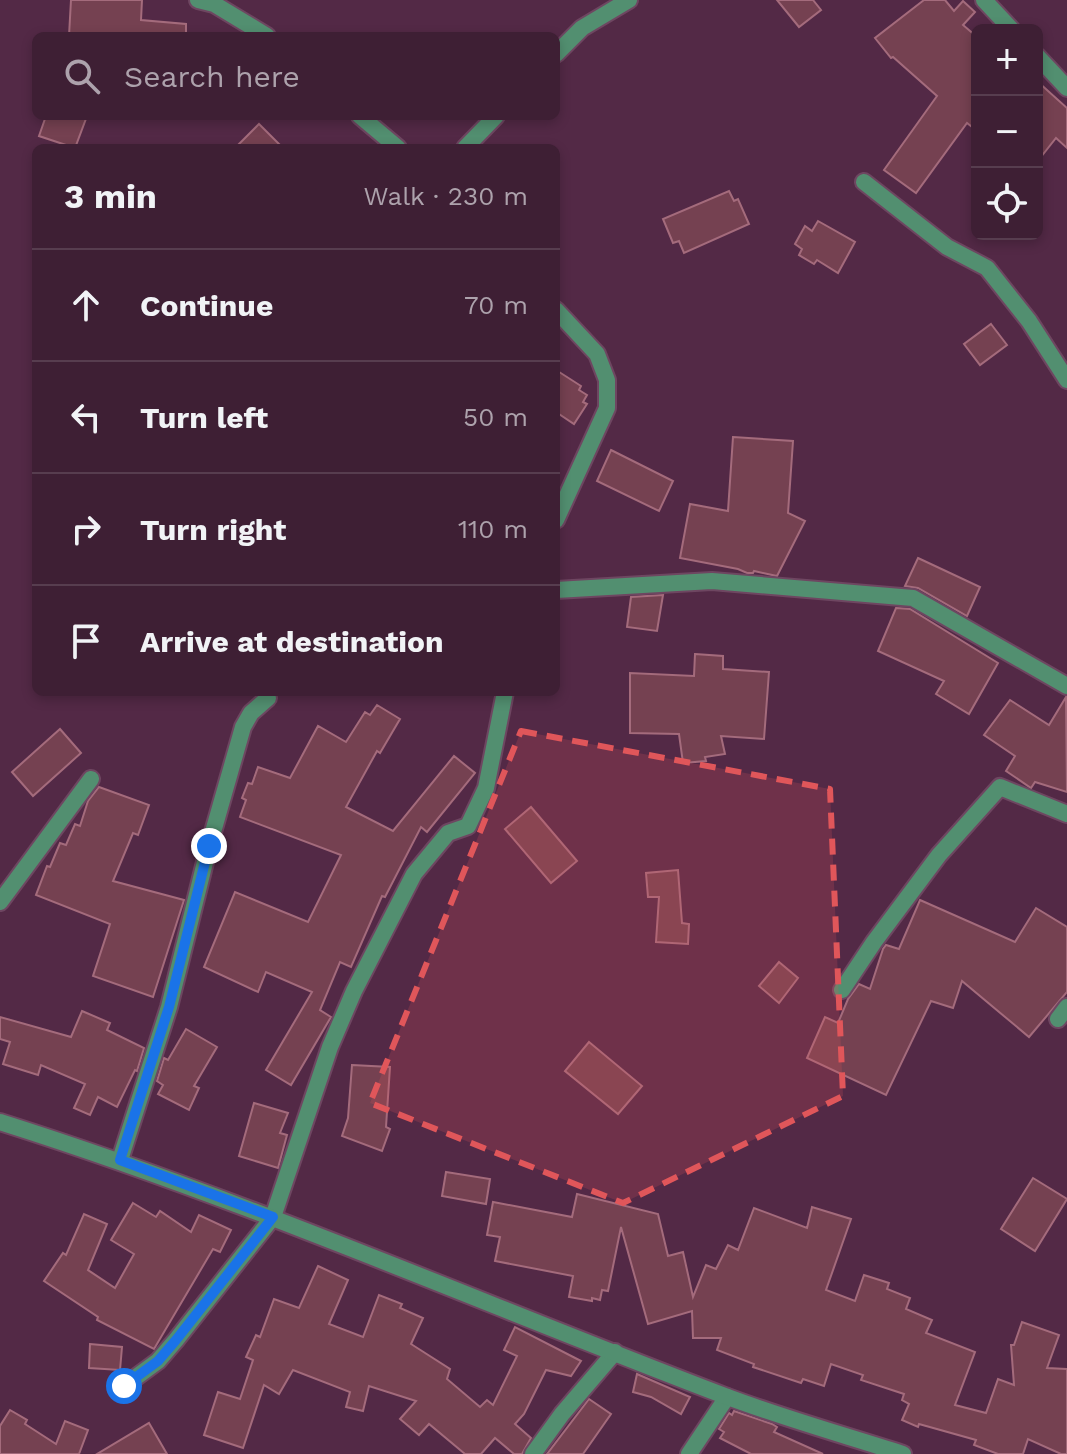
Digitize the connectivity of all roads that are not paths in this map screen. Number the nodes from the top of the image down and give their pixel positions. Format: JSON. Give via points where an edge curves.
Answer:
{"nodes":[{"id":1,"x":198,"y":0,"type":"edge"},
{"id":2,"x":629,"y":0,"type":"edge"},
{"id":3,"x":984,"y":0,"type":"edge"},
{"id":4,"x":1006,"y":24,"type":"edge"},
{"id":5,"x":260,"y":32,"type":"edge"},
{"id":6,"x":560,"y":50,"type":"edge"},
{"id":7,"x":1043,"y":62,"type":"edge"},
{"id":8,"x":1067,"y":88,"type":"edge"},
{"id":9,"x":364,"y":120,"type":"edge"},
{"id":10,"x":492,"y":120,"type":"edge"},
{"id":11,"x":390,"y":144,"type":"edge"},
{"id":12,"x":469,"y":144,"type":"edge"},
{"id":13,"x":864,"y":182,"type":"dead end"},
{"id":14,"x":560,"y":314,"type":"edge"},
{"id":15,"x":1067,"y":380,"type":"edge"},
{"id":16,"x":560,"y":511,"type":"edge"},
{"id":17,"x":560,"y":590,"type":"edge"},
{"id":18,"x":1067,"y":686,"type":"edge"},
{"id":19,"x":504,"y":696,"type":"edge"},
{"id":20,"x":268,"y":698,"type":"dead end"},
{"id":21,"x":91,"y":779,"type":"dead end"},
{"id":22,"x":1067,"y":814,"type":"edge"},
{"id":23,"x":0,"y":902,"type":"edge"},
{"id":24,"x":842,"y":990,"type":"dead end"},
{"id":25,"x":0,"y":1122,"type":"edge"},
{"id":26,"x":120,"y":1160,"type":"junction"},
{"id":27,"x":273,"y":1217,"type":"junction"},
{"id":28,"x":615,"y":1352,"type":"junction"},
{"id":29,"x":124,"y":1386,"type":"dead end"},
{"id":30,"x":727,"y":1397,"type":"junction"},
{"id":31,"x":533,"y":1454,"type":"edge"},
{"id":32,"x":689,"y":1454,"type":"edge"},
{"id":33,"x":903,"y":1454,"type":"edge"}],
"edges":[{"from":1,"to":5,"type":"street"},
{"from":2,"to":6,"type":"street","via":[[582,28]]},
{"from":3,"to":4,"type":"street"},
{"from":7,"to":8,"type":"street"},
{"from":9,"to":11,"type":"street"},
{"from":10,"to":12,"type":"street"},
{"from":13,"to":15,"type":"street","via":[[947,247],[987,268]]},
{"from":14,"to":16,"type":"street","via":[[597,354],[607,380],[607,408]]},
{"from":17,"to":18,"type":"street","via":[[712,581],[913,598]]},
{"from":19,"to":27,"type":"street","via":[[486,788],[468,826],[448,833],[414,874],[354,991]]},
{"from":20,"to":26,"type":"street","via":[[243,727],[169,1007]]},
{"from":21,"to":23,"type":"street"},
{"from":22,"to":24,"type":"street","via":[[1000,787],[939,855]]},
{"from":25,"to":26,"type":"street"},
{"from":26,"to":27,"type":"street"},
{"from":27,"to":28,"type":"street"},
{"from":27,"to":29,"type":"street","via":[[158,1361]]},
{"from":28,"to":30,"type":"street"},
{"from":28,"to":31,"type":"street"},
{"from":30,"to":32,"type":"street"},
{"from":30,"to":33,"type":"street"}]}
